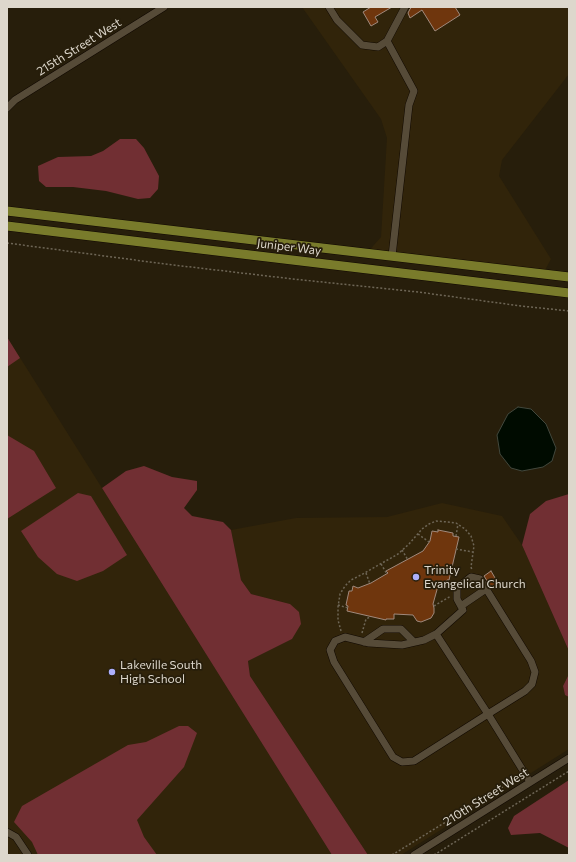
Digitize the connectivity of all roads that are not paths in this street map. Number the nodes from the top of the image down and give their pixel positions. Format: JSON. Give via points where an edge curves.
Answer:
{"nodes":[{"id":1,"x":164,"y":7,"type":"edge"},
{"id":2,"x":329,"y":7,"type":"edge"},
{"id":3,"x":405,"y":7,"type":"edge"},
{"id":4,"x":387,"y":41,"type":"junction"},
{"id":5,"x":7,"y":108,"type":"edge"},
{"id":6,"x":7,"y":211,"type":"edge"},
{"id":7,"x":7,"y":226,"type":"edge"},
{"id":8,"x":392,"y":256,"type":"junction"},
{"id":9,"x":569,"y":277,"type":"edge"},
{"id":10,"x":569,"y":293,"type":"edge"},
{"id":11,"x":486,"y":589,"type":"junction"},
{"id":12,"x":461,"y":606,"type":"junction"},
{"id":13,"x":436,"y":634,"type":"junction"},
{"id":14,"x":364,"y":642,"type":"junction"},
{"id":15,"x":414,"y":642,"type":"junction"},
{"id":16,"x":488,"y":714,"type":"junction"},
{"id":17,"x":569,"y":758,"type":"edge"},
{"id":18,"x":530,"y":782,"type":"junction"},
{"id":19,"x":7,"y":832,"type":"edge"},
{"id":20,"x":28,"y":855,"type":"edge"},
{"id":21,"x":414,"y":855,"type":"edge"}],
"edges":[{"from":1,"to":5,"type":"street","name":"215th Street West","via":[[15,100]]},
{"from":2,"to":4,"type":"street","via":[[337,20],[362,45],[378,47]]},
{"from":3,"to":4,"type":"street"},
{"from":4,"to":8,"type":"street","via":[[414,91],[409,105]]},
{"from":6,"to":8,"type":"main road","name":"Juniper Way"},
{"from":7,"to":10,"type":"main road","name":"Juniper Way"},
{"from":8,"to":9,"type":"main road","name":"Juniper Way"},
{"from":11,"to":12,"type":"street"},
{"from":11,"to":12,"type":"street","via":[[480,579],[471,577],[457,588],[457,599]]},
{"from":11,"to":16,"type":"street","via":[[535,672],[532,684],[525,691]]},
{"from":12,"to":13,"type":"street","via":[[463,610]]},
{"from":13,"to":15,"type":"street"},
{"from":13,"to":16,"type":"street"},
{"from":14,"to":15,"type":"street"},
{"from":14,"to":15,"type":"street","via":[[383,629],[401,629]]},
{"from":14,"to":16,"type":"street","via":[[345,637],[335,641],[330,650],[334,662],[393,757],[402,762],[414,761]]},
{"from":16,"to":18,"type":"street"},
{"from":17,"to":18,"type":"street","name":"210th Street West"},
{"from":18,"to":21,"type":"street","name":"210th Street West"},
{"from":19,"to":20,"type":"street","via":[[16,837]]}]}
